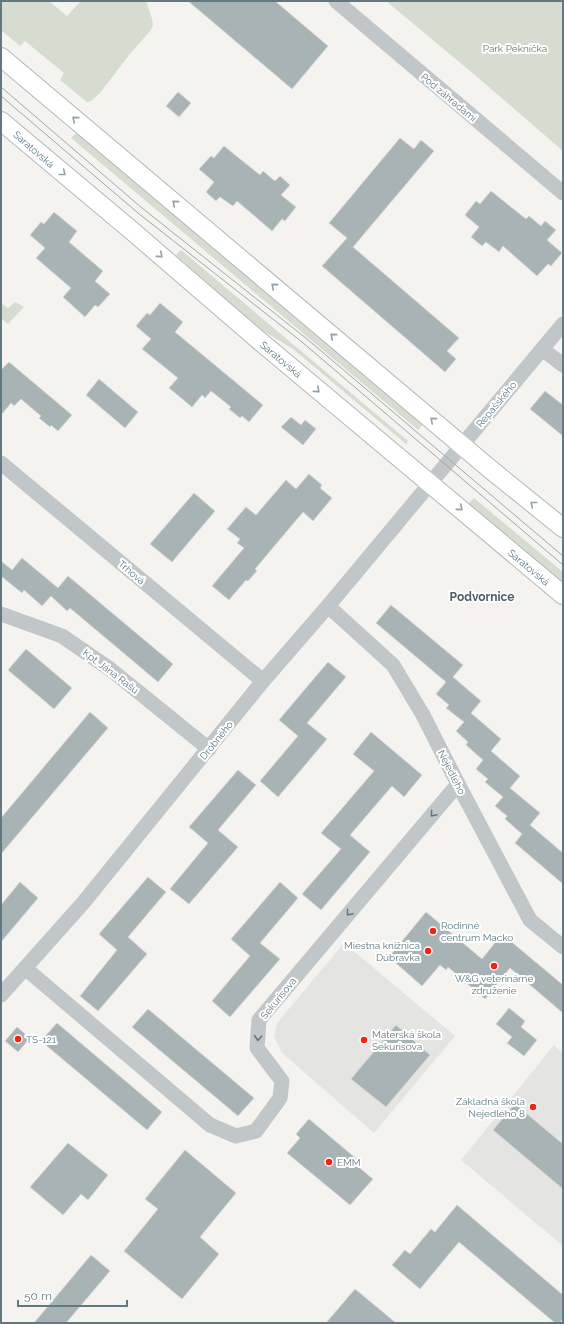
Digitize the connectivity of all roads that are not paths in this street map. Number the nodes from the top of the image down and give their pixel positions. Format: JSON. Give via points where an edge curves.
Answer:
{"nodes":[{"id":1,"x":336,"y":1,"type":"edge"},
{"id":2,"x":1,"y":57,"type":"edge"},
{"id":3,"x":1,"y":121,"type":"edge"},
{"id":4,"x":563,"y":193,"type":"edge"},
{"id":5,"x":563,"y":324,"type":"edge"},
{"id":6,"x":542,"y":349,"type":"junction"},
{"id":7,"x":563,"y":365,"type":"edge"},
{"id":8,"x":462,"y":445,"type":"junction"},
{"id":9,"x":1,"y":463,"type":"edge"},
{"id":10,"x":430,"y":483,"type":"junction"},
{"id":11,"x":563,"y":528,"type":"edge"},
{"id":12,"x":563,"y":595,"type":"edge"},
{"id":13,"x":328,"y":606,"type":"junction"},
{"id":14,"x":1,"y":614,"type":"edge"},
{"id":15,"x":263,"y":681,"type":"junction"},
{"id":16,"x":209,"y":749,"type":"junction"},
{"id":17,"x":458,"y":784,"type":"junction"},
{"id":18,"x":563,"y":947,"type":"edge"},
{"id":19,"x":25,"y":968,"type":"junction"},
{"id":20,"x":1,"y":996,"type":"edge"}],
"edges":[{"from":1,"to":4,"type":"street","name":"Pod záhradami"},
{"from":8,"to":2,"type":"main road","one_way":true},
{"from":3,"to":10,"type":"main road","name":"Saratovská","one_way":true},
{"from":5,"to":6,"type":"street","name":"Repašského"},
{"from":6,"to":7,"type":"street"},
{"from":6,"to":8,"type":"street","name":"Repašského"},
{"from":8,"to":10,"type":"street","name":"Repašského"},
{"from":11,"to":8,"type":"main road","one_way":true},
{"from":9,"to":15,"type":"street","name":"Trhová"},
{"from":10,"to":12,"type":"main road","name":"Saratovská","one_way":true},
{"from":10,"to":13,"type":"street","name":"Drobného"},
{"from":13,"to":15,"type":"street","name":"Drobného"},
{"from":13,"to":17,"type":"street","name":"Nejedlého","via":[[393,665],[423,715]]},
{"from":14,"to":16,"type":"street","name":"Kpt. Jána Rašu","via":[[62,636],[110,669]]},
{"from":15,"to":16,"type":"street","name":"Drobného"},
{"from":16,"to":19,"type":"street","name":"Drobného"},
{"from":17,"to":18,"type":"street","name":"Nejedlého","via":[[530,920]]},
{"from":17,"to":19,"type":"street","name":"Sekurisova","one_way":true,"via":[[259,1020],[257,1048],[282,1081],[280,1098],[256,1131],[236,1136],[210,1125]]},
{"from":19,"to":20,"type":"street","name":"Drobného"}]}
